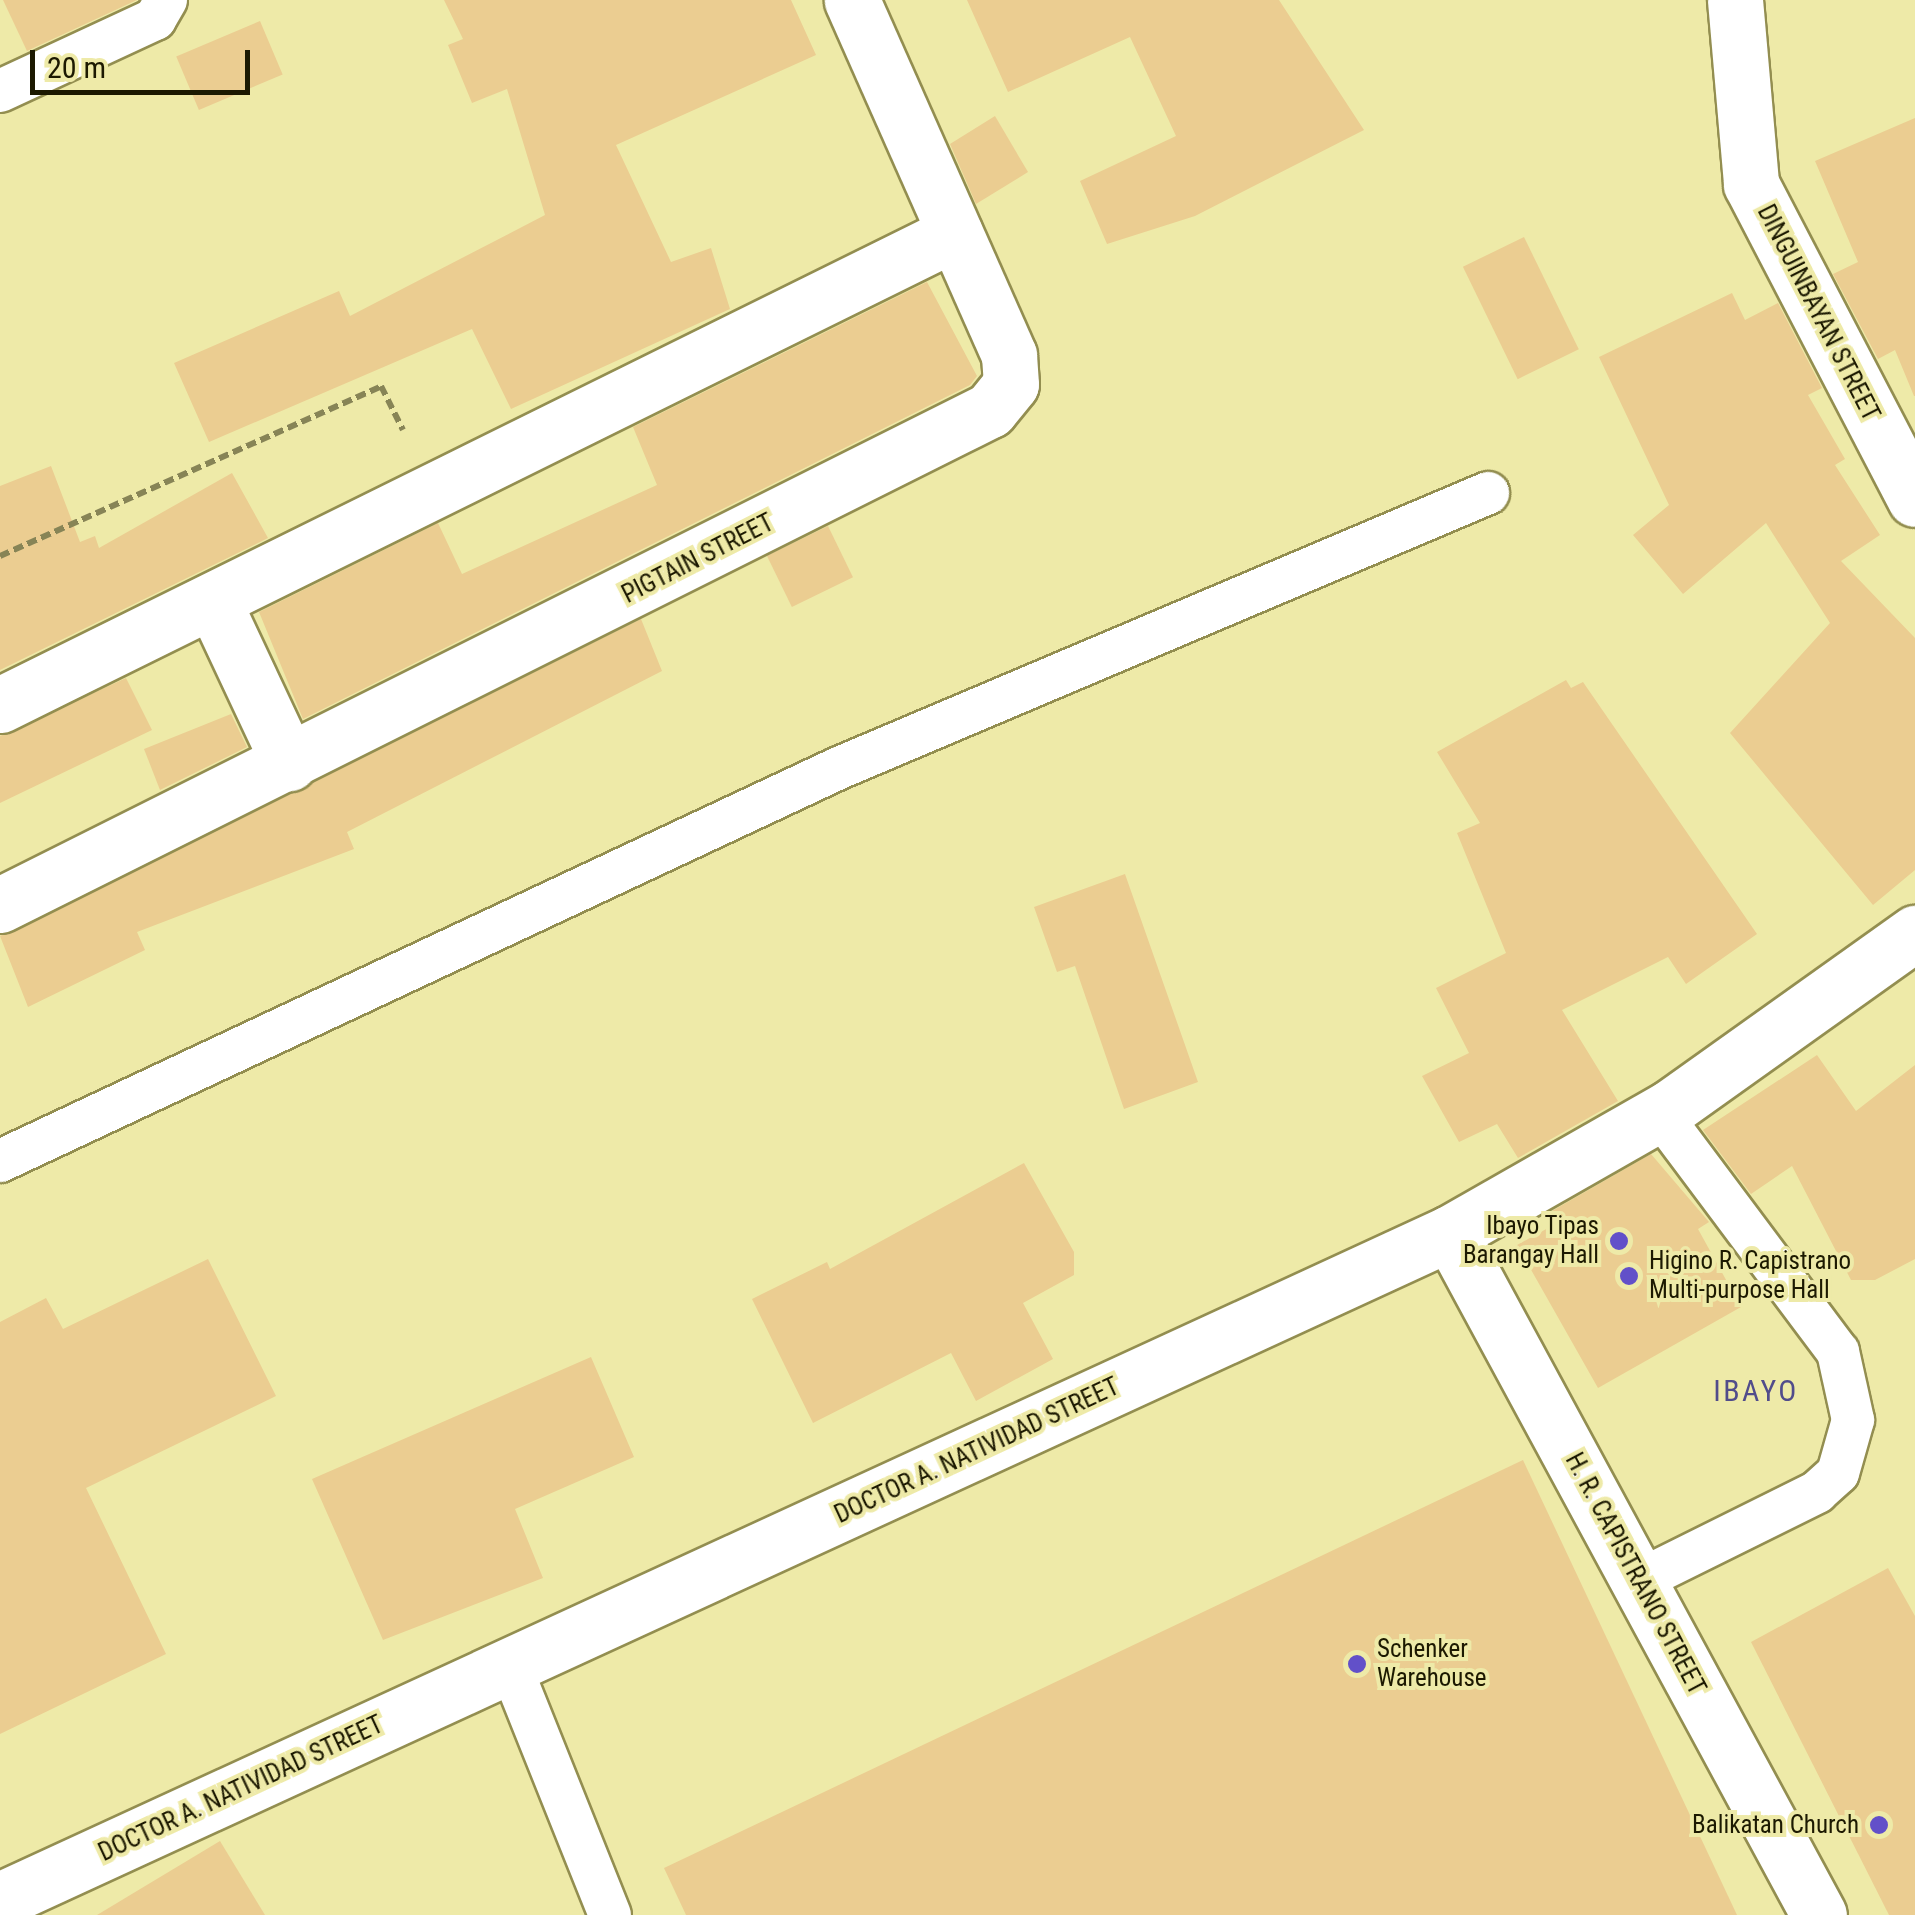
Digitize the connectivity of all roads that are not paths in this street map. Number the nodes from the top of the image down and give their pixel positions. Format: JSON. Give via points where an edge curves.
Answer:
{"nodes":[{"id":1,"x":166,"y":0,"type":"edge"},
{"id":2,"x":852,"y":0,"type":"edge"},
{"id":3,"x":1735,"y":0,"type":"edge"},
{"id":4,"x":0,"y":91,"type":"edge"},
{"id":5,"x":955,"y":232,"type":"junction"},
{"id":6,"x":1488,"y":493,"type":"dead end"},
{"id":7,"x":1915,"y":499,"type":"edge"},
{"id":8,"x":214,"y":603,"type":"junction"},
{"id":9,"x":0,"y":705,"type":"edge"},
{"id":10,"x":289,"y":763,"type":"junction"},
{"id":11,"x":0,"y":905,"type":"edge"},
{"id":12,"x":1915,"y":933,"type":"edge"},
{"id":13,"x":1660,"y":1114,"type":"junction"},
{"id":14,"x":0,"y":1161,"type":"edge"},
{"id":15,"x":1450,"y":1233,"type":"junction"},
{"id":16,"x":1638,"y":1581,"type":"junction"},
{"id":17,"x":510,"y":1665,"type":"junction"},
{"id":18,"x":0,"y":1900,"type":"edge"},
{"id":19,"x":610,"y":1915,"type":"edge"},
{"id":20,"x":1819,"y":1915,"type":"edge"}],
"edges":[{"from":1,"to":4,"type":"lane","via":[[156,20]]},
{"from":2,"to":5,"type":"street","name":"PIGTAIN STREET"},
{"from":3,"to":7,"type":"street","name":"DINGUINBAYAN STREET","via":[[1751,184]]},
{"from":5,"to":8,"type":"street"},
{"from":5,"to":10,"type":"street","name":"PIGTAIN STREET","via":[[1009,355],[1012,384],[990,410]]},
{"from":6,"to":14,"type":"lane","via":[[839,768]]},
{"from":8,"to":9,"type":"street"},
{"from":8,"to":10,"type":"street"},
{"from":10,"to":11,"type":"street","name":"PIGTAIN STREET"},
{"from":12,"to":13,"type":"street","name":"DOCTOR A. NATIVIDAD STREET"},
{"from":13,"to":15,"type":"street","name":"DOCTOR A. NATIVIDAD STREET"},
{"from":13,"to":16,"type":"lane","via":[[1838,1352],[1853,1420],[1838,1473],[1817,1492]]},
{"from":15,"to":16,"type":"street","name":"H. R. CAPISTRANO STREET"},
{"from":15,"to":17,"type":"street","name":"DOCTOR A. NATIVIDAD STREET"},
{"from":16,"to":20,"type":"street","name":"H. R. CAPISTRANO STREET"},
{"from":17,"to":18,"type":"street","name":"DOCTOR A. NATIVIDAD STREET"},
{"from":17,"to":19,"type":"lane"}]}
